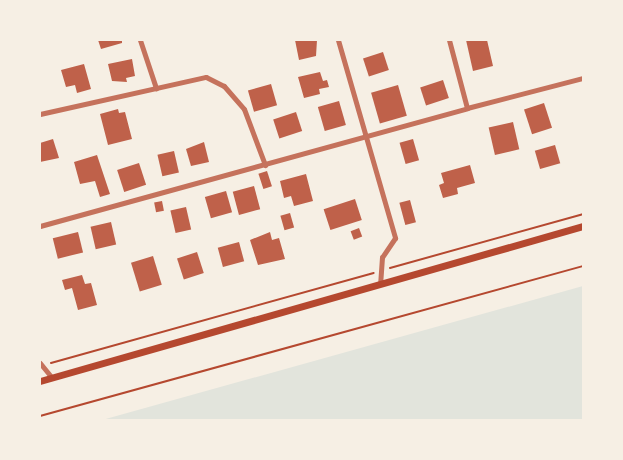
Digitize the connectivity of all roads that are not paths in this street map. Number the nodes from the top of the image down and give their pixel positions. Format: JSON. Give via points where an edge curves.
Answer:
{"nodes":[{"id":1,"x":140,"y":40,"type":"edge"},
{"id":2,"x":338,"y":40,"type":"edge"},
{"id":3,"x":449,"y":40,"type":"edge"},
{"id":4,"x":583,"y":78,"type":"edge"},
{"id":5,"x":156,"y":88,"type":"junction"},
{"id":6,"x":467,"y":108,"type":"junction"},
{"id":7,"x":40,"y":114,"type":"edge"},
{"id":8,"x":367,"y":136,"type":"junction"},
{"id":9,"x":265,"y":165,"type":"junction"},
{"id":10,"x":40,"y":226,"type":"edge"},
{"id":11,"x":583,"y":226,"type":"edge"},
{"id":12,"x":380,"y":284,"type":"junction"},
{"id":13,"x":41,"y":364,"type":"edge"},
{"id":14,"x":52,"y":378,"type":"junction"},
{"id":15,"x":40,"y":381,"type":"edge"}],
"edges":[{"from":1,"to":5,"type":"street"},
{"from":2,"to":8,"type":"street"},
{"from":3,"to":6,"type":"street"},
{"from":4,"to":6,"type":"street"},
{"from":5,"to":7,"type":"street"},
{"from":5,"to":9,"type":"street","via":[[206,77],[224,86],[244,110]]},
{"from":6,"to":8,"type":"street"},
{"from":8,"to":9,"type":"street"},
{"from":8,"to":12,"type":"street","via":[[395,238],[382,257]]},
{"from":9,"to":10,"type":"street"},
{"from":11,"to":12,"type":"main road"},
{"from":12,"to":14,"type":"main road"},
{"from":13,"to":14,"type":"street"},
{"from":14,"to":15,"type":"main road"}]}
